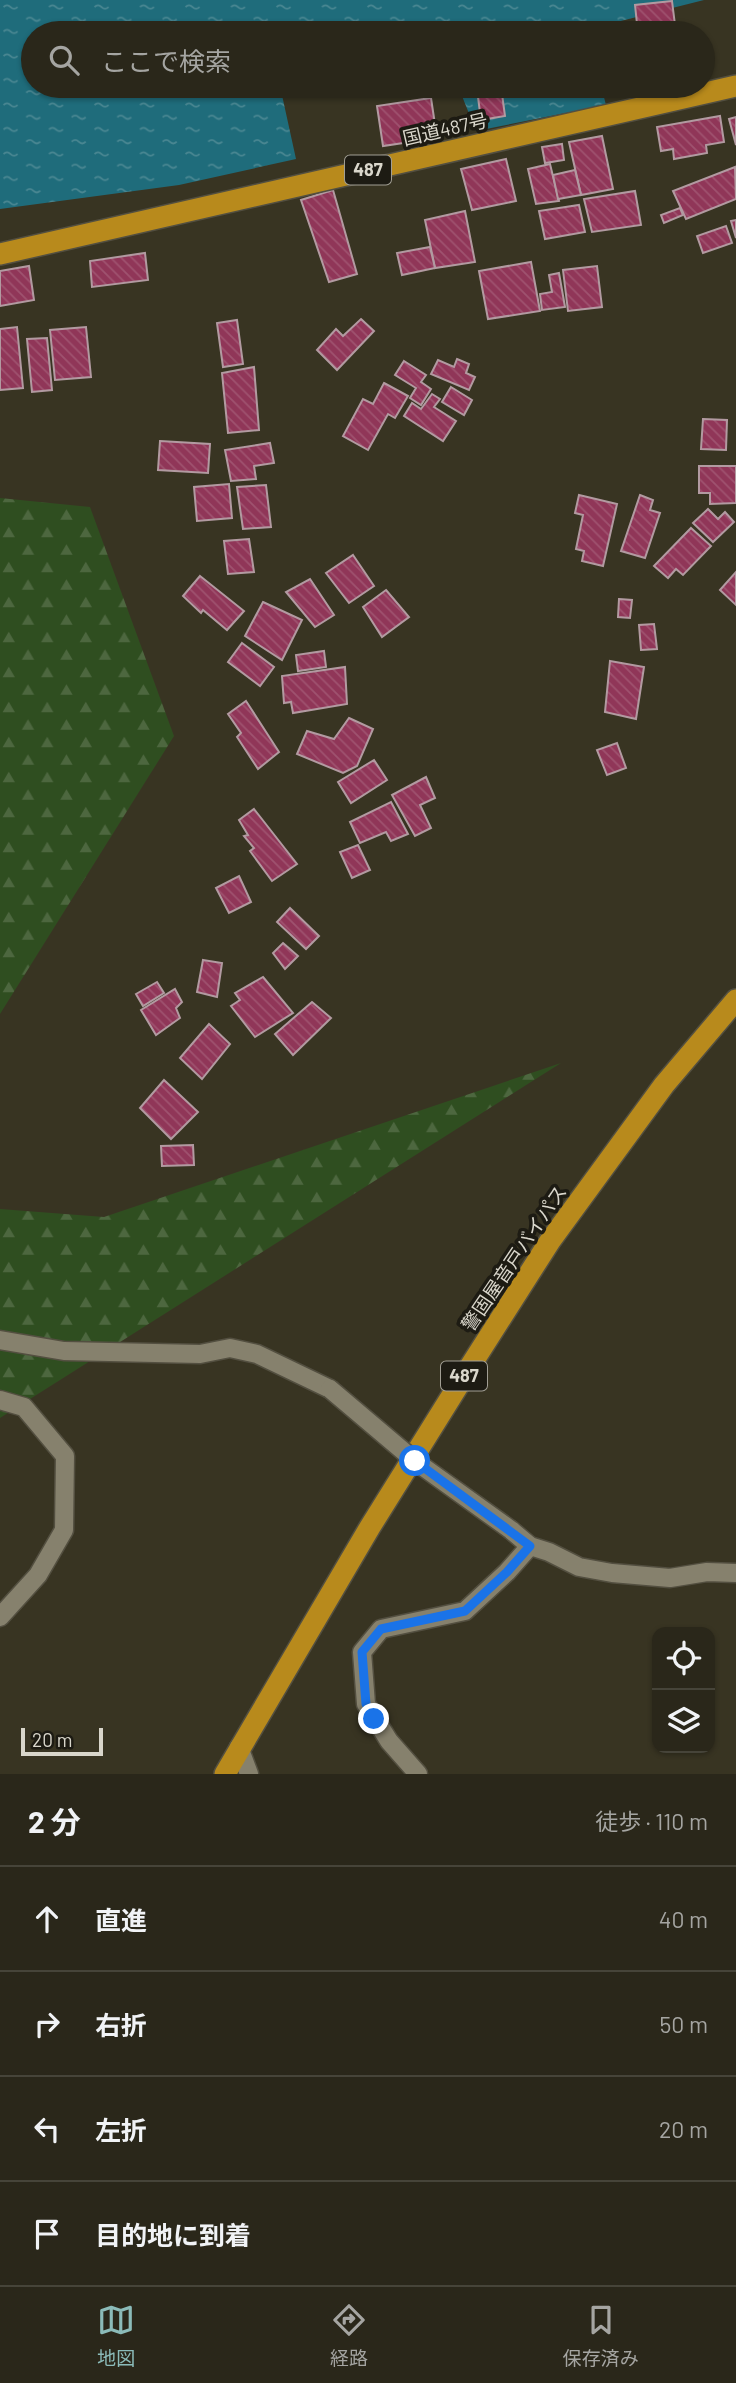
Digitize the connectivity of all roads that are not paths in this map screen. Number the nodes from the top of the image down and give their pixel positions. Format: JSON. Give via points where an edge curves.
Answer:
{"nodes":[{"id":1,"x":736,"y":86,"type":"edge"},
{"id":2,"x":715,"y":91,"type":"edge"},
{"id":3,"x":683,"y":98,"type":"edge"},
{"id":4,"x":0,"y":254,"type":"edge"},
{"id":5,"x":736,"y":1000,"type":"edge"},
{"id":6,"x":0,"y":1340,"type":"edge"},
{"id":7,"x":0,"y":1400,"type":"edge"},
{"id":8,"x":530,"y":1546,"type":"junction"},
{"id":9,"x":736,"y":1573,"type":"edge"},
{"id":10,"x":0,"y":1617,"type":"edge"},
{"id":11,"x":239,"y":1747,"type":"junction"},
{"id":12,"x":225,"y":1774,"type":"edge"},
{"id":13,"x":249,"y":1774,"type":"edge"},
{"id":14,"x":418,"y":1774,"type":"edge"}],
"edges":[{"from":1,"to":2,"type":"highway","name":"国道487号","number":"487"},
{"from":3,"to":4,"type":"highway","name":"国道487号","number":"487"},
{"from":5,"to":11,"type":"highway","name":"警固屋音戸バイパス","number":"487","via":[[664,1085],[550,1241],[370,1527]]},
{"from":6,"to":8,"type":"street","bridge":true,"via":[[64,1351],[200,1354],[230,1348],[257,1354],[330,1389],[415,1461]]},
{"from":7,"to":10,"type":"street","via":[[24,1407],[65,1456],[64,1530],[38,1575]]},
{"from":8,"to":9,"type":"street","via":[[579,1567],[612,1573],[670,1578]]},
{"from":8,"to":14,"type":"street","via":[[465,1611],[381,1629],[362,1652],[366,1704],[389,1741]]},
{"from":11,"to":12,"type":"highway","name":"警固屋音戸バイパス","number":"487"},
{"from":11,"to":13,"type":"street"}]}
